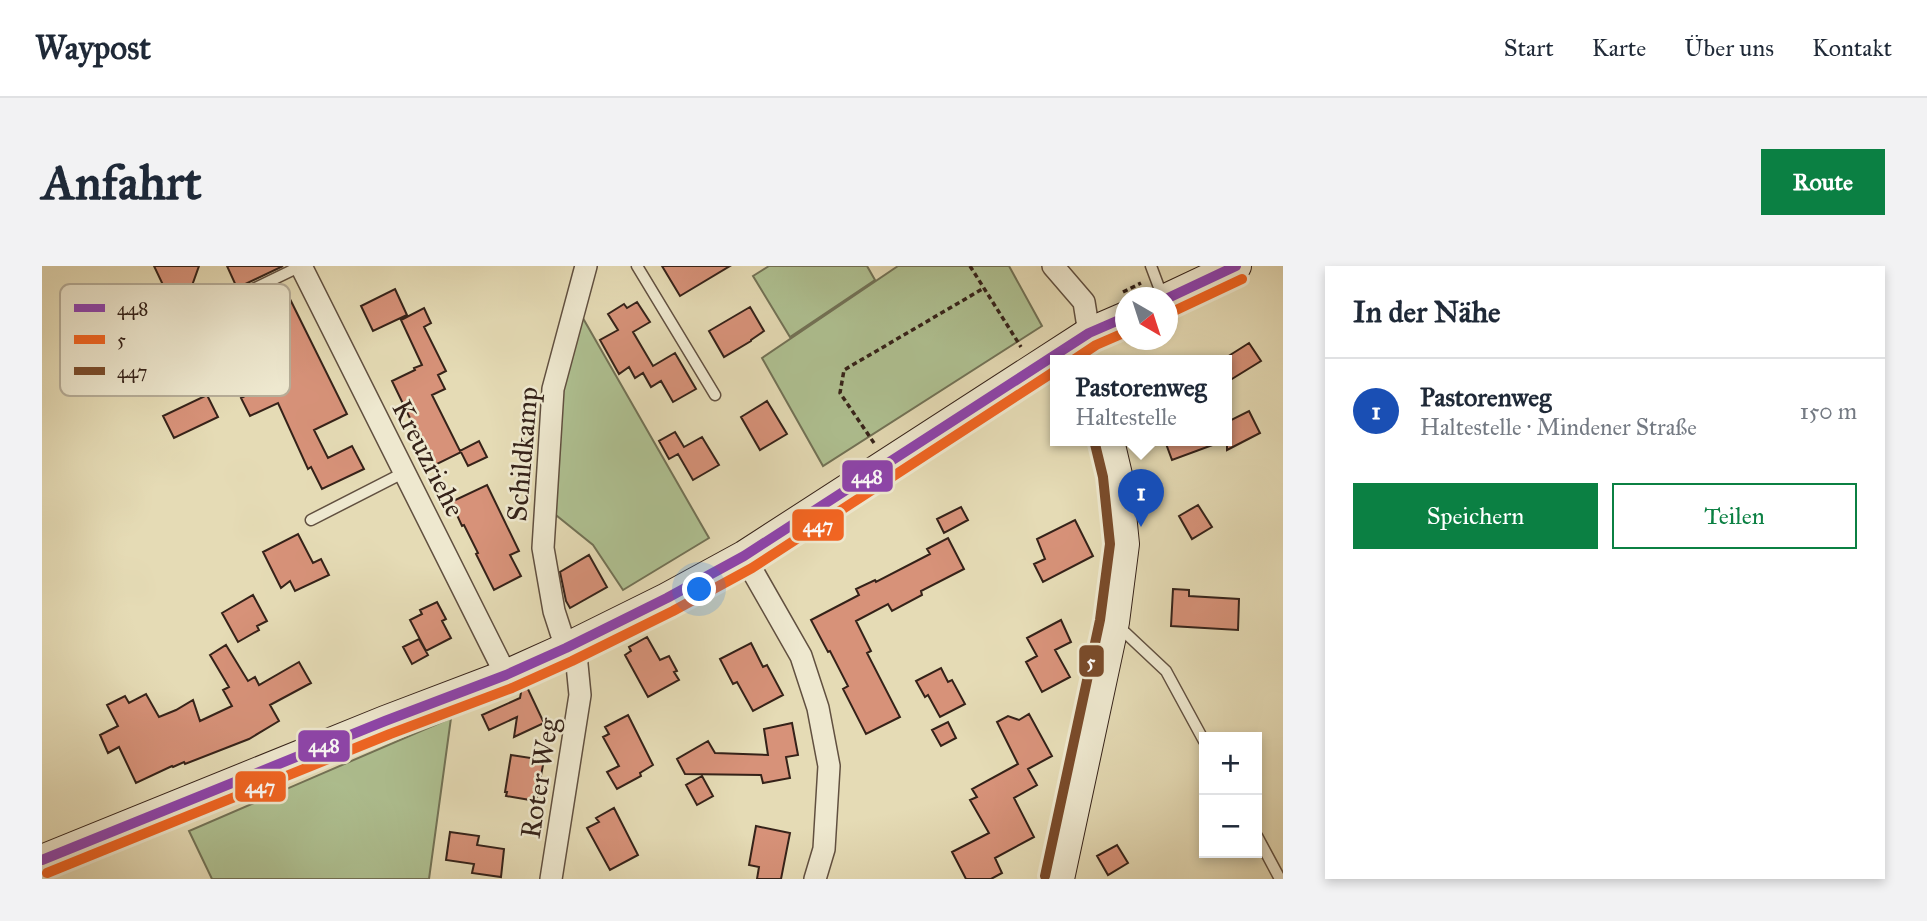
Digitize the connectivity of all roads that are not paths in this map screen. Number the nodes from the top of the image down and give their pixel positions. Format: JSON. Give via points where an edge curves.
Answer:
{"nodes":[{"id":1,"x":301,"y":266,"type":"edge"},
{"id":2,"x":586,"y":266,"type":"edge"},
{"id":3,"x":638,"y":266,"type":"edge"},
{"id":4,"x":1053,"y":266,"type":"edge"},
{"id":5,"x":1236,"y":266,"type":"edge"},
{"id":6,"x":264,"y":284,"type":"edge"},
{"id":7,"x":1159,"y":285,"type":"edge"},
{"id":8,"x":1115,"y":315,"type":"edge"},
{"id":9,"x":1089,"y":347,"type":"edge"},
{"id":10,"x":1050,"y":370,"type":"edge"},
{"id":11,"x":715,"y":395,"type":"dead end"},
{"id":12,"x":1110,"y":446,"type":"edge"},
{"id":13,"x":405,"y":472,"type":"junction"},
{"id":14,"x":311,"y":520,"type":"dead end"},
{"id":15,"x":744,"y":556,"type":"junction"},
{"id":16,"x":1114,"y":622,"type":"junction"},
{"id":17,"x":571,"y":646,"type":"junction"},
{"id":18,"x":506,"y":675,"type":"junction"},
{"id":19,"x":1199,"y":732,"type":"edge"},
{"id":20,"x":1262,"y":845,"type":"edge"},
{"id":21,"x":42,"y":860,"type":"edge"},
{"id":22,"x":551,"y":879,"type":"edge"},
{"id":23,"x":815,"y":879,"type":"edge"},
{"id":24,"x":1059,"y":879,"type":"edge"},
{"id":25,"x":1280,"y":879,"type":"edge"}],
"edges":[{"from":1,"to":6,"type":"lane"},
{"from":1,"to":13,"type":"street","name":"Kreuzriehe"},
{"from":2,"to":17,"type":"street","name":"Schildkamp","via":[[553,389],[542,548],[554,611]]},
{"from":3,"to":11,"type":"lane"},
{"from":4,"to":9,"type":"street","via":[[1084,302]]},
{"from":5,"to":7,"type":"main road"},
{"from":8,"to":9,"type":"main road"},
{"from":10,"to":15,"type":"main road"},
{"from":12,"to":16,"type":"main road","via":[[1124,544]]},
{"from":13,"to":14,"type":"lane"},
{"from":13,"to":18,"type":"street","name":"Kreuzriehe"},
{"from":15,"to":17,"type":"main road"},
{"from":15,"to":23,"type":"street","via":[[801,656],[818,708],[829,766],[824,849]]},
{"from":16,"to":19,"type":"lane","via":[[1166,671]]},
{"from":16,"to":24,"type":"main road"},
{"from":17,"to":18,"type":"main road"},
{"from":17,"to":22,"type":"street","name":"Roter Weg","via":[[580,695]]},
{"from":18,"to":21,"type":"main road"},
{"from":20,"to":25,"type":"lane"}]}
